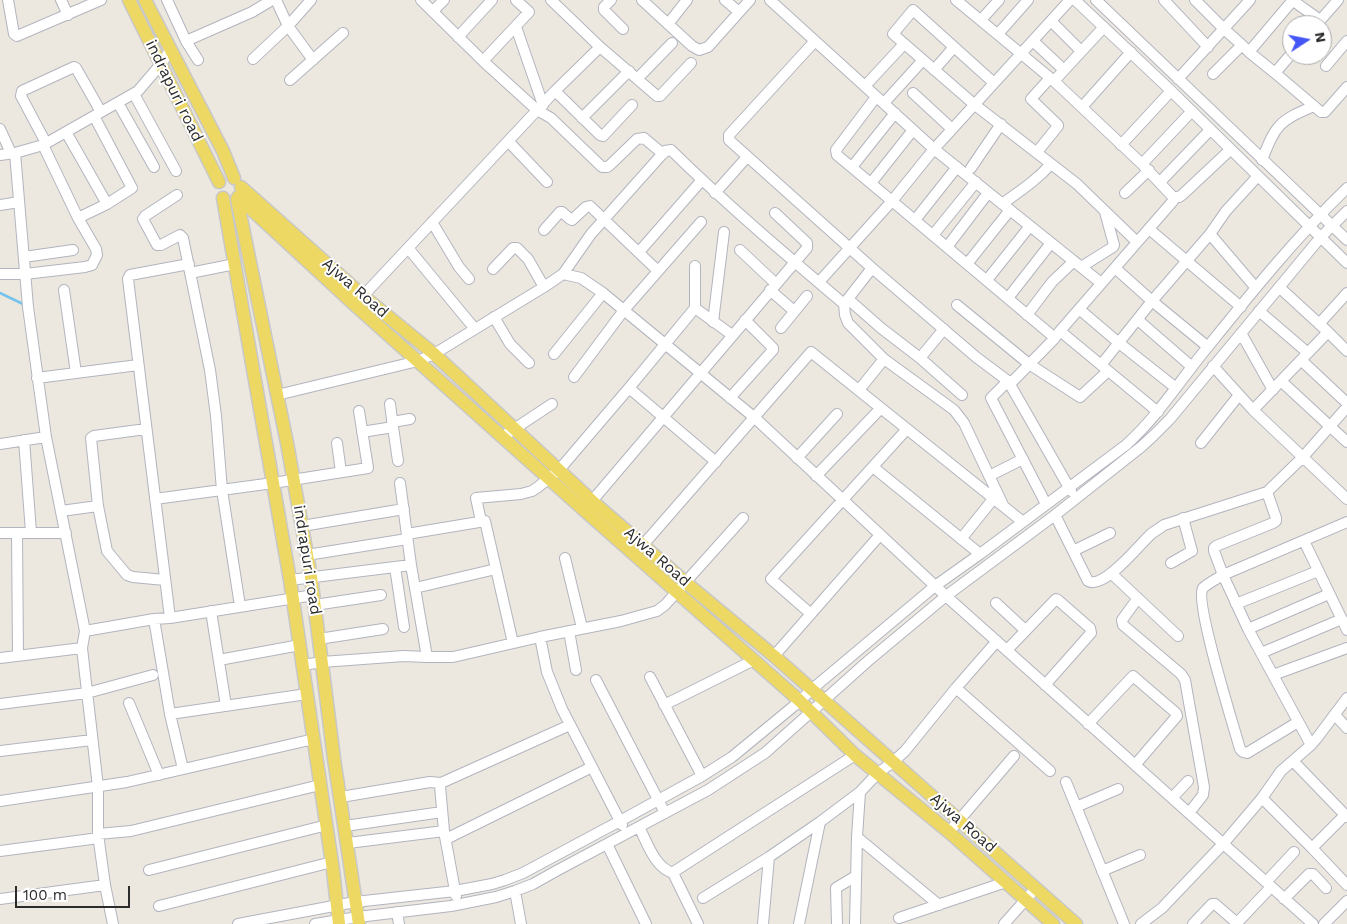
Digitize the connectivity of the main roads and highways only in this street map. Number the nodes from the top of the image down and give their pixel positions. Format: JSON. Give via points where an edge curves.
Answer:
{"nodes":[{"id":1,"x":129,"y":0,"type":"edge"},
{"id":2,"x":145,"y":0,"type":"edge"},
{"id":3,"x":218,"y":182,"type":"junction"},
{"id":4,"x":238,"y":191,"type":"junction"},
{"id":5,"x":222,"y":198,"type":"junction"},
{"id":6,"x":681,"y":587,"type":"junction"},
{"id":7,"x":358,"y":920,"type":"edge"},
{"id":8,"x":339,"y":922,"type":"edge"},
{"id":9,"x":1053,"y":924,"type":"edge"},
{"id":10,"x":1076,"y":924,"type":"edge"}],
"edges":[{"from":1,"to":3,"type":"main road","name":"indrapuri road"},
{"from":2,"to":4,"type":"main road","name":"indrapuri road","via":[[223,151]]},
{"from":3,"to":4,"type":"main road","via":[[228,176]]},
{"from":3,"to":5,"type":"main road"},
{"from":4,"to":5,"type":"main road","via":[[227,200]]},
{"from":4,"to":6,"type":"main road","name":"Ajwa Road","via":[[354,305],[549,479]]},
{"from":4,"to":6,"type":"main road","name":"Ajwa Road","via":[[434,354],[643,545]]},
{"from":4,"to":7,"type":"main road","name":"indrapuri road","via":[[311,577]]},
{"from":5,"to":8,"type":"main road","name":"indrapuri road","via":[[293,598]]},
{"from":6,"to":9,"type":"main road","name":"Ajwa Road","via":[[855,755]]},
{"from":6,"to":10,"type":"main road","name":"Ajwa Road","via":[[774,656]]}]}
